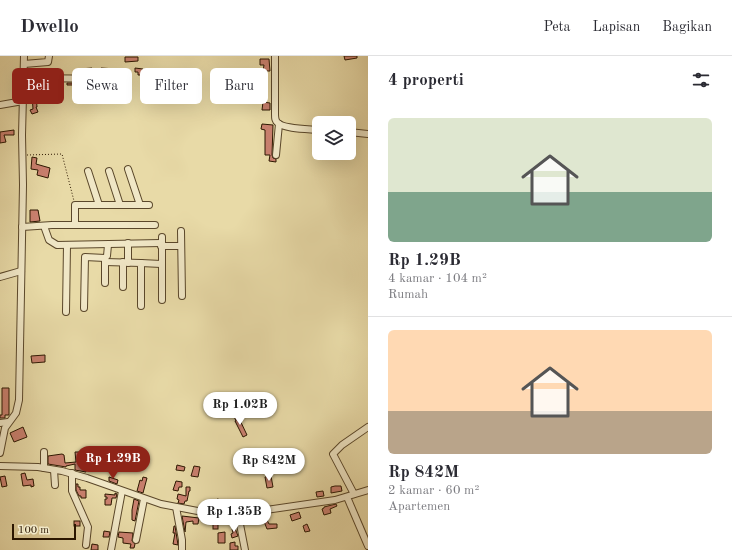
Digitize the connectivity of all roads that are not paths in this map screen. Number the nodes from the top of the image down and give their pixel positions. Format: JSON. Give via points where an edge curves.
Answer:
{"nodes":[{"id":1,"x":24,"y":56,"type":"edge"},
{"id":2,"x":49,"y":56,"type":"edge"},
{"id":3,"x":275,"y":56,"type":"edge"},
{"id":4,"x":24,"y":64,"type":"junction"},
{"id":5,"x":24,"y":68,"type":"edge"},
{"id":6,"x":12,"y":103,"type":"edge"},
{"id":7,"x":23,"y":104,"type":"edge"},
{"id":8,"x":0,"y":105,"type":"edge"},
{"id":9,"x":279,"y":124,"type":"junction"},
{"id":10,"x":312,"y":129,"type":"edge"},
{"id":11,"x":356,"y":133,"type":"edge"},
{"id":12,"x":368,"y":134,"type":"edge"},
{"id":13,"x":276,"y":155,"type":"dead end"},
{"id":14,"x":128,"y":170,"type":"dead end"},
{"id":15,"x":88,"y":171,"type":"dead end"},
{"id":16,"x":109,"y":171,"type":"dead end"},
{"id":17,"x":149,"y":204,"type":"dead end"},
{"id":18,"x":99,"y":205,"type":"junction"},
{"id":19,"x":120,"y":205,"type":"junction"},
{"id":20,"x":140,"y":205,"type":"junction"},
{"id":21,"x":75,"y":225,"type":"junction"},
{"id":22,"x":155,"y":225,"type":"dead end"},
{"id":23,"x":44,"y":226,"type":"junction"},
{"id":24,"x":22,"y":227,"type":"junction"},
{"id":25,"x":181,"y":231,"type":"dead end"},
{"id":26,"x":161,"y":242,"type":"junction"},
{"id":27,"x":128,"y":243,"type":"junction"},
{"id":28,"x":67,"y":245,"type":"junction"},
{"id":29,"x":108,"y":245,"type":"junction"},
{"id":30,"x":181,"y":246,"type":"junction"},
{"id":31,"x":105,"y":260,"type":"junction"},
{"id":32,"x":126,"y":262,"type":"junction"},
{"id":33,"x":141,"y":263,"type":"junction"},
{"id":34,"x":161,"y":264,"type":"junction"},
{"id":35,"x":21,"y":271,"type":"junction"},
{"id":36,"x":0,"y":277,"type":"edge"},
{"id":37,"x":105,"y":283,"type":"dead end"},
{"id":38,"x":123,"y":287,"type":"dead end"},
{"id":39,"x":182,"y":296,"type":"dead end"},
{"id":40,"x":162,"y":300,"type":"dead end"},
{"id":41,"x":141,"y":306,"type":"dead end"},
{"id":42,"x":84,"y":308,"type":"dead end"},
{"id":43,"x":66,"y":312,"type":"dead end"},
{"id":44,"x":8,"y":422,"type":"junction"},
{"id":45,"x":0,"y":423,"type":"edge"},
{"id":46,"x":368,"y":427,"type":"edge"},
{"id":47,"x":44,"y":452,"type":"dead end"},
{"id":48,"x":0,"y":453,"type":"edge"},
{"id":49,"x":0,"y":466,"type":"edge"},
{"id":50,"x":44,"y":468,"type":"junction"},
{"id":51,"x":54,"y":470,"type":"junction"},
{"id":52,"x":72,"y":473,"type":"junction"},
{"id":53,"x":55,"y":485,"type":"dead end"},
{"id":54,"x":122,"y":490,"type":"junction"},
{"id":55,"x":368,"y":490,"type":"edge"},
{"id":56,"x":354,"y":494,"type":"junction"},
{"id":57,"x":347,"y":497,"type":"junction"},
{"id":58,"x":144,"y":499,"type":"junction"},
{"id":59,"x":176,"y":507,"type":"junction"},
{"id":60,"x":238,"y":514,"type":"junction"},
{"id":61,"x":136,"y":540,"type":"dead end"},
{"id":62,"x":86,"y":545,"type":"dead end"},
{"id":63,"x":368,"y":546,"type":"edge"},
{"id":64,"x":111,"y":550,"type":"edge"},
{"id":65,"x":182,"y":550,"type":"edge"},
{"id":66,"x":245,"y":550,"type":"edge"}],
"edges":[{"from":1,"to":4,"type":"street"},
{"from":2,"to":4,"type":"street","via":[[48,62]]},
{"from":3,"to":9,"type":"street","via":[[275,114]]},
{"from":4,"to":5,"type":"street"},
{"from":6,"to":8,"type":"street"},
{"from":7,"to":24,"type":"street"},
{"from":9,"to":10,"type":"street"},
{"from":9,"to":13,"type":"street"},
{"from":11,"to":12,"type":"street"},
{"from":14,"to":20,"type":"street"},
{"from":15,"to":18,"type":"street"},
{"from":16,"to":19,"type":"street"},
{"from":17,"to":20,"type":"street"},
{"from":18,"to":19,"type":"street"},
{"from":18,"to":21,"type":"street","via":[[75,205]]},
{"from":19,"to":20,"type":"street"},
{"from":21,"to":22,"type":"street"},
{"from":21,"to":23,"type":"street"},
{"from":23,"to":24,"type":"street"},
{"from":23,"to":28,"type":"street","via":[[48,240],[57,245]]},
{"from":24,"to":35,"type":"street"},
{"from":25,"to":30,"type":"street"},
{"from":26,"to":27,"type":"street"},
{"from":26,"to":30,"type":"street"},
{"from":26,"to":34,"type":"street"},
{"from":27,"to":29,"type":"street"},
{"from":27,"to":32,"type":"street"},
{"from":28,"to":29,"type":"street"},
{"from":28,"to":43,"type":"street"},
{"from":29,"to":31,"type":"street"},
{"from":30,"to":39,"type":"street"},
{"from":31,"to":32,"type":"street"},
{"from":31,"to":37,"type":"street"},
{"from":31,"to":42,"type":"street","via":[[85,257]]},
{"from":32,"to":33,"type":"street"},
{"from":32,"to":38,"type":"street"},
{"from":33,"to":34,"type":"street"},
{"from":33,"to":41,"type":"street"},
{"from":34,"to":40,"type":"street"},
{"from":35,"to":36,"type":"street"},
{"from":35,"to":44,"type":"street","via":[[19,400],[16,413]]},
{"from":44,"to":45,"type":"street"},
{"from":44,"to":48,"type":"street"},
{"from":46,"to":56,"type":"street","via":[[333,454]]},
{"from":47,"to":50,"type":"street"},
{"from":49,"to":50,"type":"street"},
{"from":50,"to":51,"type":"street"},
{"from":51,"to":52,"type":"street"},
{"from":51,"to":53,"type":"street"},
{"from":52,"to":54,"type":"street"},
{"from":52,"to":62,"type":"street","via":[[72,491],[88,527]]},
{"from":54,"to":58,"type":"street"},
{"from":54,"to":64,"type":"street"},
{"from":55,"to":56,"type":"street"},
{"from":56,"to":57,"type":"street"},
{"from":57,"to":60,"type":"street"},
{"from":57,"to":63,"type":"street"},
{"from":58,"to":59,"type":"street"},
{"from":58,"to":61,"type":"street"},
{"from":59,"to":60,"type":"street","via":[[208,513]]},
{"from":59,"to":65,"type":"street"},
{"from":60,"to":66,"type":"street"}]}
